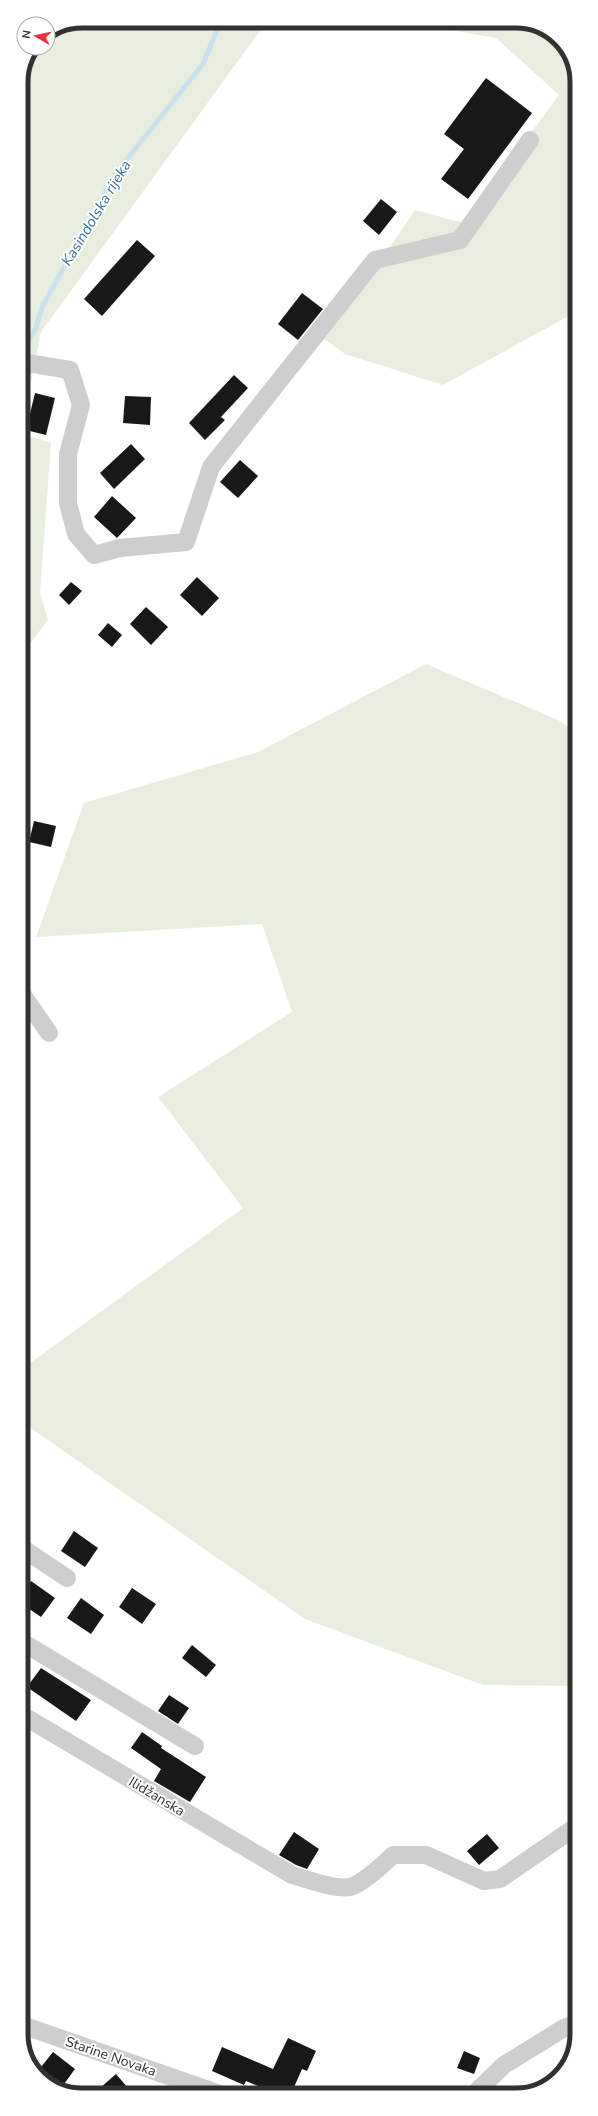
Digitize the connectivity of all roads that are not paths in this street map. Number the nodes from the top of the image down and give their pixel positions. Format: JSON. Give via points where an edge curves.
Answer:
{"nodes":[{"id":1,"x":530,"y":140,"type":"dead end"},
{"id":2,"x":28,"y":362,"type":"edge"},
{"id":3,"x":28,"y":1003,"type":"edge"},
{"id":4,"x":49,"y":1033,"type":"dead end"},
{"id":5,"x":28,"y":1552,"type":"edge"},
{"id":6,"x":67,"y":1578,"type":"dead end"},
{"id":7,"x":28,"y":1646,"type":"edge"},
{"id":8,"x":28,"y":1719,"type":"edge"},
{"id":9,"x":195,"y":1746,"type":"dead end"},
{"id":10,"x":570,"y":1831,"type":"edge"},
{"id":11,"x":570,"y":2026,"type":"edge"},
{"id":12,"x":28,"y":2027,"type":"edge"},
{"id":13,"x":206,"y":2088,"type":"edge"},
{"id":14,"x":480,"y":2088,"type":"edge"}],
"edges":[{"from":1,"to":2,"type":"street","via":[[460,240],[375,260],[211,467],[186,542],[120,548],[94,555],[76,534],[68,503],[68,454],[81,405],[70,370]]},
{"from":3,"to":4,"type":"street"},
{"from":5,"to":6,"type":"street"},
{"from":7,"to":9,"type":"street"},
{"from":8,"to":10,"type":"street","name":"Ilidžanska","via":[[292,1875],[328,1885],[350,1888],[378,1870],[392,1855],[426,1854],[484,1881],[500,1879]]},
{"from":11,"to":14,"type":"street","via":[[504,2065]]},
{"from":12,"to":13,"type":"street","name":"Starine Novaka"}]}
